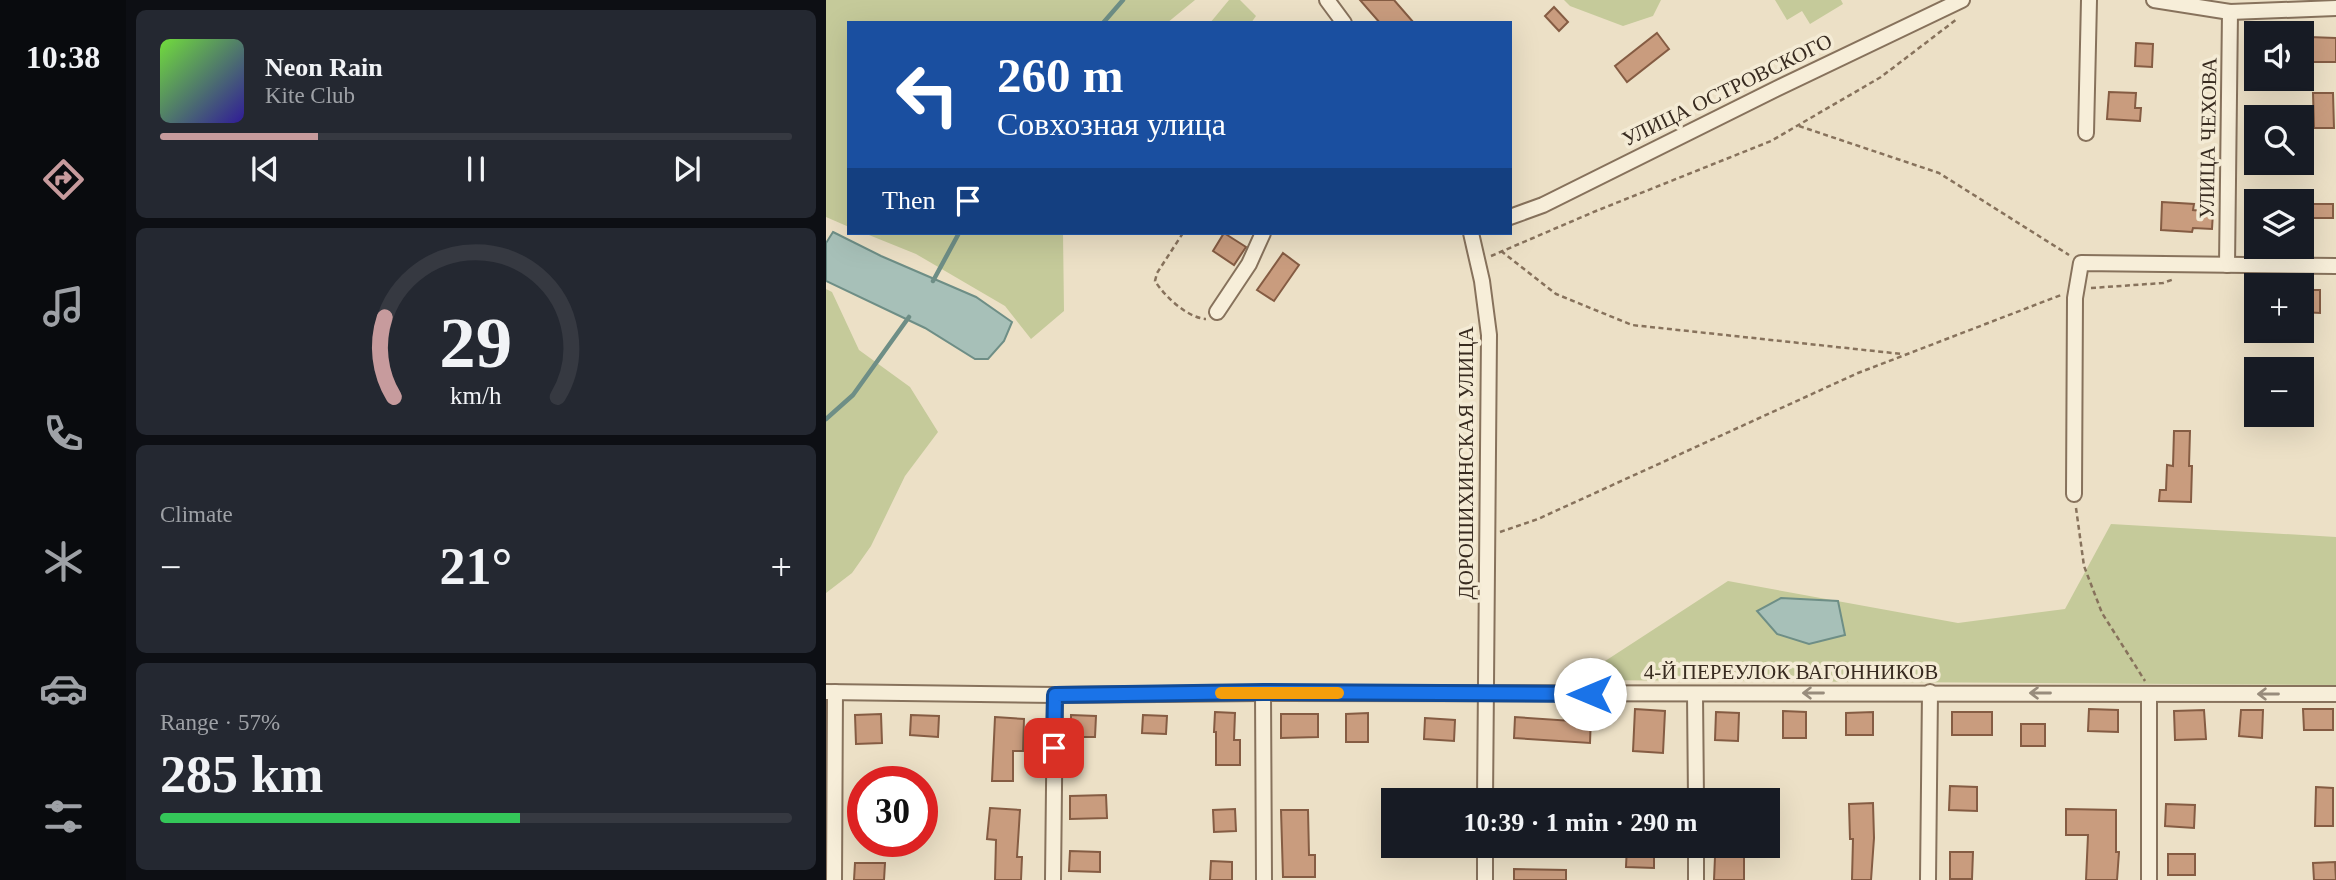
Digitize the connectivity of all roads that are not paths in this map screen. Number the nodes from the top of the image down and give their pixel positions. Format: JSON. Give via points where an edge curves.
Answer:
{"nodes":[{"id":1,"x":1327,"y":0,"type":"edge"},
{"id":2,"x":1962,"y":0,"type":"edge"},
{"id":3,"x":2089,"y":0,"type":"edge"},
{"id":4,"x":2154,"y":0,"type":"edge"},
{"id":5,"x":2336,"y":8,"type":"edge"},
{"id":6,"x":2230,"y":12,"type":"junction"},
{"id":7,"x":1343,"y":21,"type":"edge"},
{"id":8,"x":2085,"y":133,"type":"dead end"},
{"id":9,"x":1512,"y":216,"type":"edge"},
{"id":10,"x":1262,"y":235,"type":"edge"},
{"id":11,"x":1472,"y":235,"type":"edge"},
{"id":12,"x":2227,"y":265,"type":"junction"},
{"id":13,"x":2336,"y":266,"type":"edge"},
{"id":14,"x":1217,"y":312,"type":"road end"},
{"id":15,"x":2074,"y":494,"type":"road end"},
{"id":16,"x":830,"y":692,"type":"edge"},
{"id":17,"x":1263,"y":692,"type":"junction"},
{"id":18,"x":1930,"y":692,"type":"junction"},
{"id":19,"x":1485,"y":694,"type":"junction"},
{"id":20,"x":1695,"y":694,"type":"junction"},
{"id":21,"x":2149,"y":694,"type":"junction"},
{"id":22,"x":2336,"y":694,"type":"edge"},
{"id":23,"x":1055,"y":695,"type":"junction"},
{"id":24,"x":1485,"y":788,"type":"edge"},
{"id":25,"x":1696,"y":788,"type":"edge"},
{"id":26,"x":1485,"y":858,"type":"edge"},
{"id":27,"x":1696,"y":858,"type":"edge"},
{"id":28,"x":834,"y":880,"type":"edge"},
{"id":29,"x":1053,"y":880,"type":"edge"},
{"id":30,"x":1264,"y":880,"type":"edge"},
{"id":31,"x":1485,"y":880,"type":"edge"},
{"id":32,"x":1696,"y":880,"type":"edge"},
{"id":33,"x":1928,"y":880,"type":"edge"},
{"id":34,"x":2149,"y":880,"type":"edge"}],
"edges":[{"from":1,"to":7,"type":"street"},
{"from":2,"to":9,"type":"street","name":"УЛИЦА ОСТРОВСКОГО"},
{"from":3,"to":8,"type":"street"},
{"from":4,"to":6,"type":"street"},
{"from":5,"to":6,"type":"street"},
{"from":6,"to":12,"type":"street","name":"УЛИЦА ЧЕХОВА"},
{"from":10,"to":14,"type":"street","via":[[1250,264]]},
{"from":11,"to":19,"type":"street","name":"ДОРОШИХИНСКАЯ УЛИЦА","via":[[1489,335]]},
{"from":12,"to":13,"type":"street"},
{"from":12,"to":15,"type":"street","via":[[2081,263]]},
{"from":16,"to":23,"type":"street","name":"4-Й ПЕРЕУЛОК ВАГОННИКОВ"},
{"from":16,"to":28,"type":"street"},
{"from":17,"to":19,"type":"street","name":"4-Й ПЕРЕУЛОК ВАГОННИКОВ"},
{"from":17,"to":23,"type":"street","name":"4-Й ПЕРЕУЛОК ВАГОННИКОВ"},
{"from":17,"to":30,"type":"street"},
{"from":18,"to":20,"type":"street","name":"4-Й ПЕРЕУЛОК ВАГОННИКОВ","one_way":true},
{"from":21,"to":18,"type":"street","name":"4-Й ПЕРЕУЛОК ВАГОННИКОВ","one_way":true},
{"from":18,"to":33,"type":"street"},
{"from":19,"to":20,"type":"street","name":"4-Й ПЕРЕУЛОК ВАГОННИКОВ"},
{"from":19,"to":24,"type":"street","name":"ДОРОШИХИНСКАЯ УЛИЦА"},
{"from":20,"to":25,"type":"street"},
{"from":22,"to":21,"type":"street","name":"4-Й ПЕРЕУЛОК ВАГОННИКОВ","one_way":true},
{"from":21,"to":34,"type":"street"},
{"from":23,"to":29,"type":"street"},
{"from":26,"to":31,"type":"street"},
{"from":27,"to":32,"type":"street"}]}
